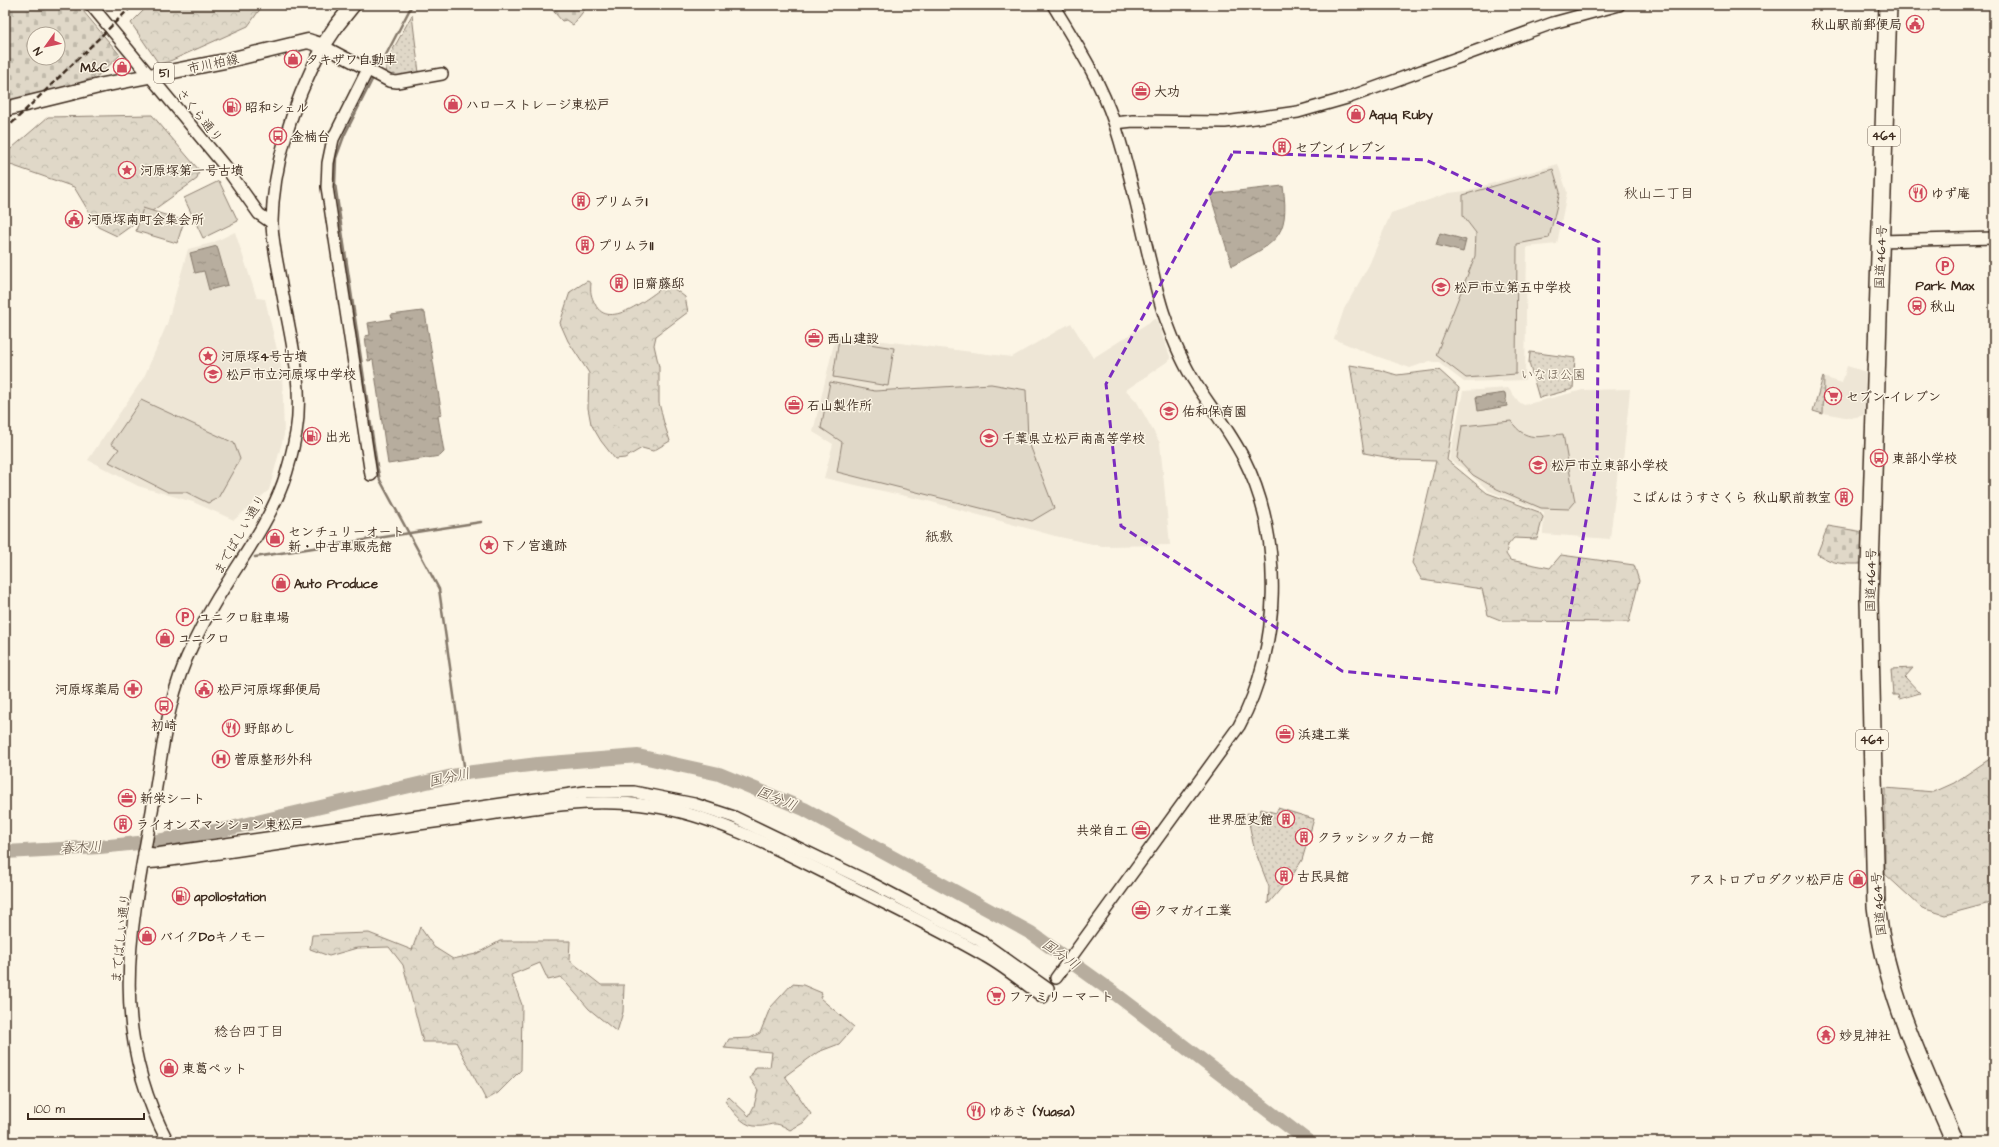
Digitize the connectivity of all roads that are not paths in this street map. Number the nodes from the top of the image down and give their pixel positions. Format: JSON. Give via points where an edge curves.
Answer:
{"nodes":[{"id":1,"x":91,"y":5,"type":"edge"},
{"id":2,"x":353,"y":5,"type":"edge"},
{"id":3,"x":1053,"y":5,"type":"edge"},
{"id":4,"x":1619,"y":5,"type":"edge"},
{"id":5,"x":1888,"y":5,"type":"edge"},
{"id":6,"x":323,"y":46,"type":"junction"},
{"id":7,"x":372,"y":74,"type":"junction"},
{"id":8,"x":442,"y":74,"type":"dead end"},
{"id":9,"x":150,"y":75,"type":"junction"},
{"id":10,"x":5,"y":109,"type":"edge"},
{"id":11,"x":1115,"y":123,"type":"junction"},
{"id":12,"x":272,"y":223,"type":"junction"},
{"id":13,"x":1994,"y":238,"type":"edge"},
{"id":14,"x":1880,"y":241,"type":"junction"},
{"id":15,"x":371,"y":475,"type":"dead end"},
{"id":16,"x":144,"y":855,"type":"junction"},
{"id":17,"x":1056,"y":978,"type":"dead end"},
{"id":18,"x":1046,"y":993,"type":"dead end"},
{"id":19,"x":168,"y":1142,"type":"edge"},
{"id":20,"x":1955,"y":1142,"type":"edge"}],
"edges":[{"from":1,"to":9,"type":"street","name":"さくら通り"},
{"from":2,"to":6,"type":"main road"},
{"from":3,"to":11,"type":"street","via":[[1094,75]]},
{"from":4,"to":11,"type":"street","via":[[1553,23],[1347,98],[1298,112],[1225,122]]},
{"from":5,"to":14,"type":"highway","name":"国道464号","number":"464"},
{"from":6,"to":7,"type":"street"},
{"from":6,"to":9,"type":"main road","name":"市川柏線","number":"51","via":[[308,41],[225,61]]},
{"from":6,"to":12,"type":"street","name":"までばしい通り","via":[[303,85],[284,140]]},
{"from":7,"to":8,"type":"street","via":[[397,82]]},
{"from":7,"to":15,"type":"street","via":[[333,139],[328,163],[328,187]]},
{"from":9,"to":10,"type":"main road","name":"市川柏線","number":"51"},
{"from":9,"to":12,"type":"street","name":"さくら通り","via":[[226,169],[258,214]]},
{"from":11,"to":17,"type":"street","via":[[1164,316],[1195,383],[1245,460],[1261,502],[1273,592],[1268,644],[1250,706],[1239,726]]},
{"from":12,"to":16,"type":"street","name":"までばしい通り","via":[[298,388],[296,430],[283,484],[260,530],[195,640],[174,691]]},
{"from":13,"to":14,"type":"street"},
{"from":14,"to":20,"type":"highway","name":"国道464号","number":"464","via":[[1869,600],[1876,906],[1881,942],[1900,1012]]},
{"from":16,"to":18,"type":"street","via":[[585,792],[634,792],[694,804],[734,817],[869,882],[980,940]]},
{"from":16,"to":19,"type":"street","name":"までばしい通り","via":[[130,954],[128,1003],[131,1034],[141,1079]]}]}
